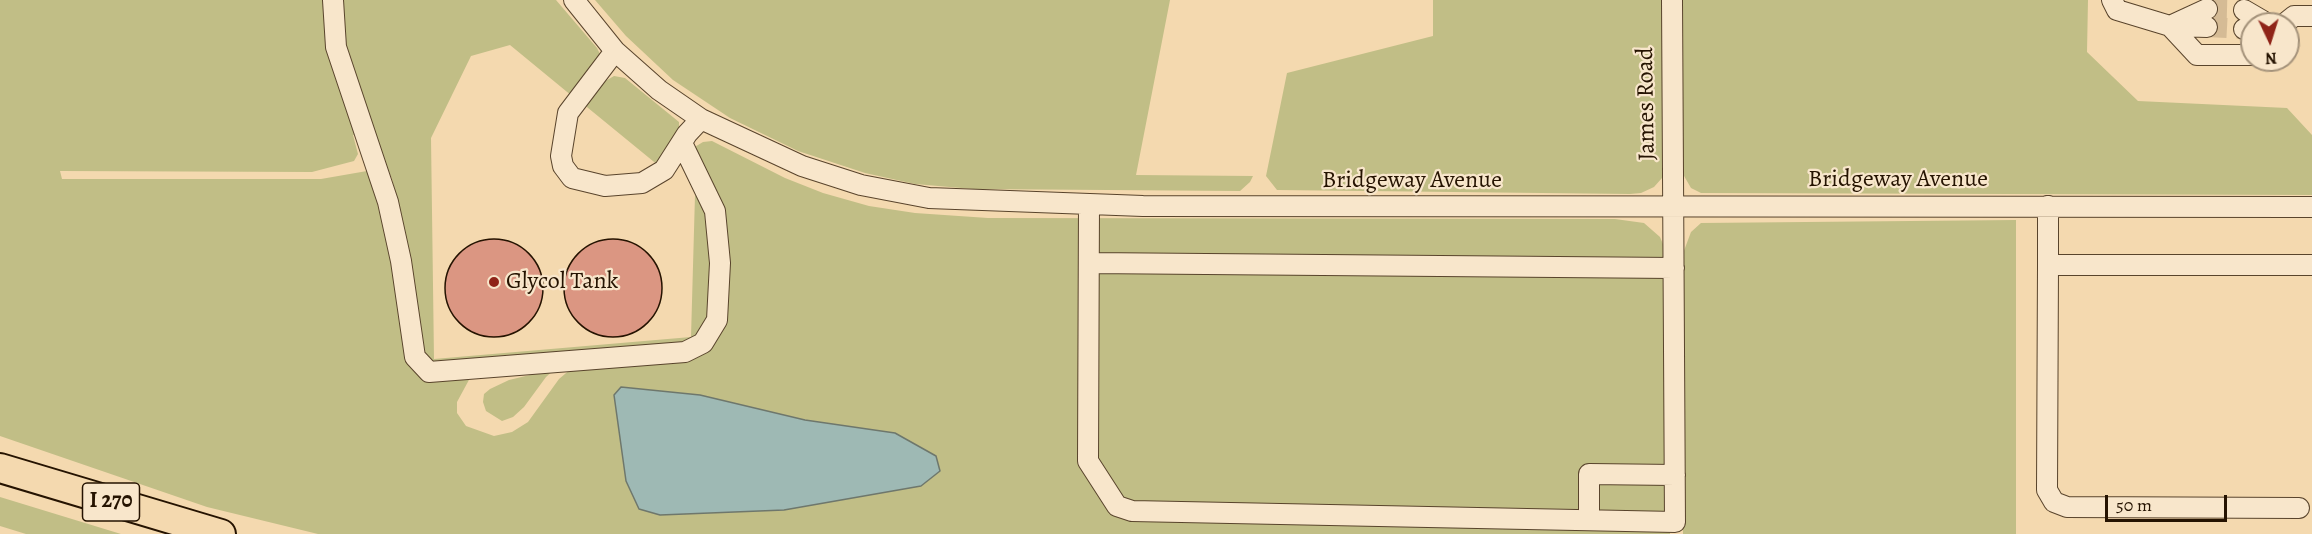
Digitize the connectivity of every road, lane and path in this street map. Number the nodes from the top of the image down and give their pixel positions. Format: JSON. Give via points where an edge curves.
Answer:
{"nodes":[{"id":1,"x":333,"y":0,"type":"edge"},
{"id":2,"x":574,"y":0,"type":"edge"},
{"id":3,"x":1672,"y":0,"type":"edge"},
{"id":4,"x":2112,"y":0,"type":"edge"},
{"id":5,"x":2207,"y":18,"type":"tunnel mouth"},
{"id":6,"x":2170,"y":26,"type":"junction"},
{"id":7,"x":615,"y":51,"type":"junction"},
{"id":8,"x":2240,"y":55,"type":"edge"},
{"id":9,"x":702,"y":119,"type":"junction"},
{"id":10,"x":682,"y":143,"type":"junction"},
{"id":11,"x":1089,"y":204,"type":"junction"},
{"id":12,"x":2048,"y":206,"type":"junction"},
{"id":13,"x":1674,"y":207,"type":"junction"},
{"id":14,"x":2312,"y":207,"type":"edge"},
{"id":15,"x":1089,"y":263,"type":"junction"},
{"id":16,"x":2048,"y":266,"type":"junction"},
{"id":17,"x":2312,"y":266,"type":"edge"},
{"id":18,"x":1674,"y":268,"type":"junction"},
{"id":19,"x":0,"y":468,"type":"edge"},
{"id":20,"x":1675,"y":475,"type":"junction"},
{"id":21,"x":2299,"y":508,"type":"dead end"},
{"id":22,"x":1589,"y":520,"type":"junction"},
{"id":23,"x":221,"y":534,"type":"edge"}],
"edges":[{"from":1,"to":10,"type":"street","via":[[336,47],[390,211],[415,357],[429,372],[686,352],[703,343],[717,320],[720,263],[715,211]]},
{"from":2,"to":7,"type":"street","name":"Bridgeway Avenue"},
{"from":3,"to":13,"type":"street","name":"James Road"},
{"from":4,"to":6,"type":"street","via":[[2117,10]]},
{"from":5,"to":6,"type":"street"},
{"from":6,"to":8,"type":"street","via":[[2197,55]]},
{"from":7,"to":9,"type":"street","name":"Bridgeway Avenue","via":[[659,90]]},
{"from":7,"to":10,"type":"street","via":[[568,113],[563,131],[563,166],[572,178],[587,183],[642,183],[664,170]]},
{"from":9,"to":10,"type":"street"},
{"from":9,"to":11,"type":"street","name":"Bridgeway Avenue","via":[[802,166],[861,185],[929,198]]},
{"from":11,"to":13,"type":"street","name":"Bridgeway Avenue"},
{"from":11,"to":15,"type":"street"},
{"from":12,"to":13,"type":"street","name":"Bridgeway Avenue"},
{"from":12,"to":14,"type":"street","name":"Bridgeway Avenue"},
{"from":12,"to":16,"type":"street"},
{"from":13,"to":18,"type":"street","name":"James Road"},
{"from":15,"to":18,"type":"street"},
{"from":15,"to":22,"type":"street","via":[[1088,461],[1117,506],[1132,512]]},
{"from":16,"to":17,"type":"street"},
{"from":16,"to":21,"type":"street","via":[[2047,490],[2054,502],[2067,507]]},
{"from":18,"to":20,"type":"street","name":"James Road"},
{"from":19,"to":23,"type":"highway","number":"I 270"},
{"from":20,"to":22,"type":"street","via":[[1589,474]]},
{"from":20,"to":22,"type":"street","name":"James Road","via":[[1675,522]]}]}
